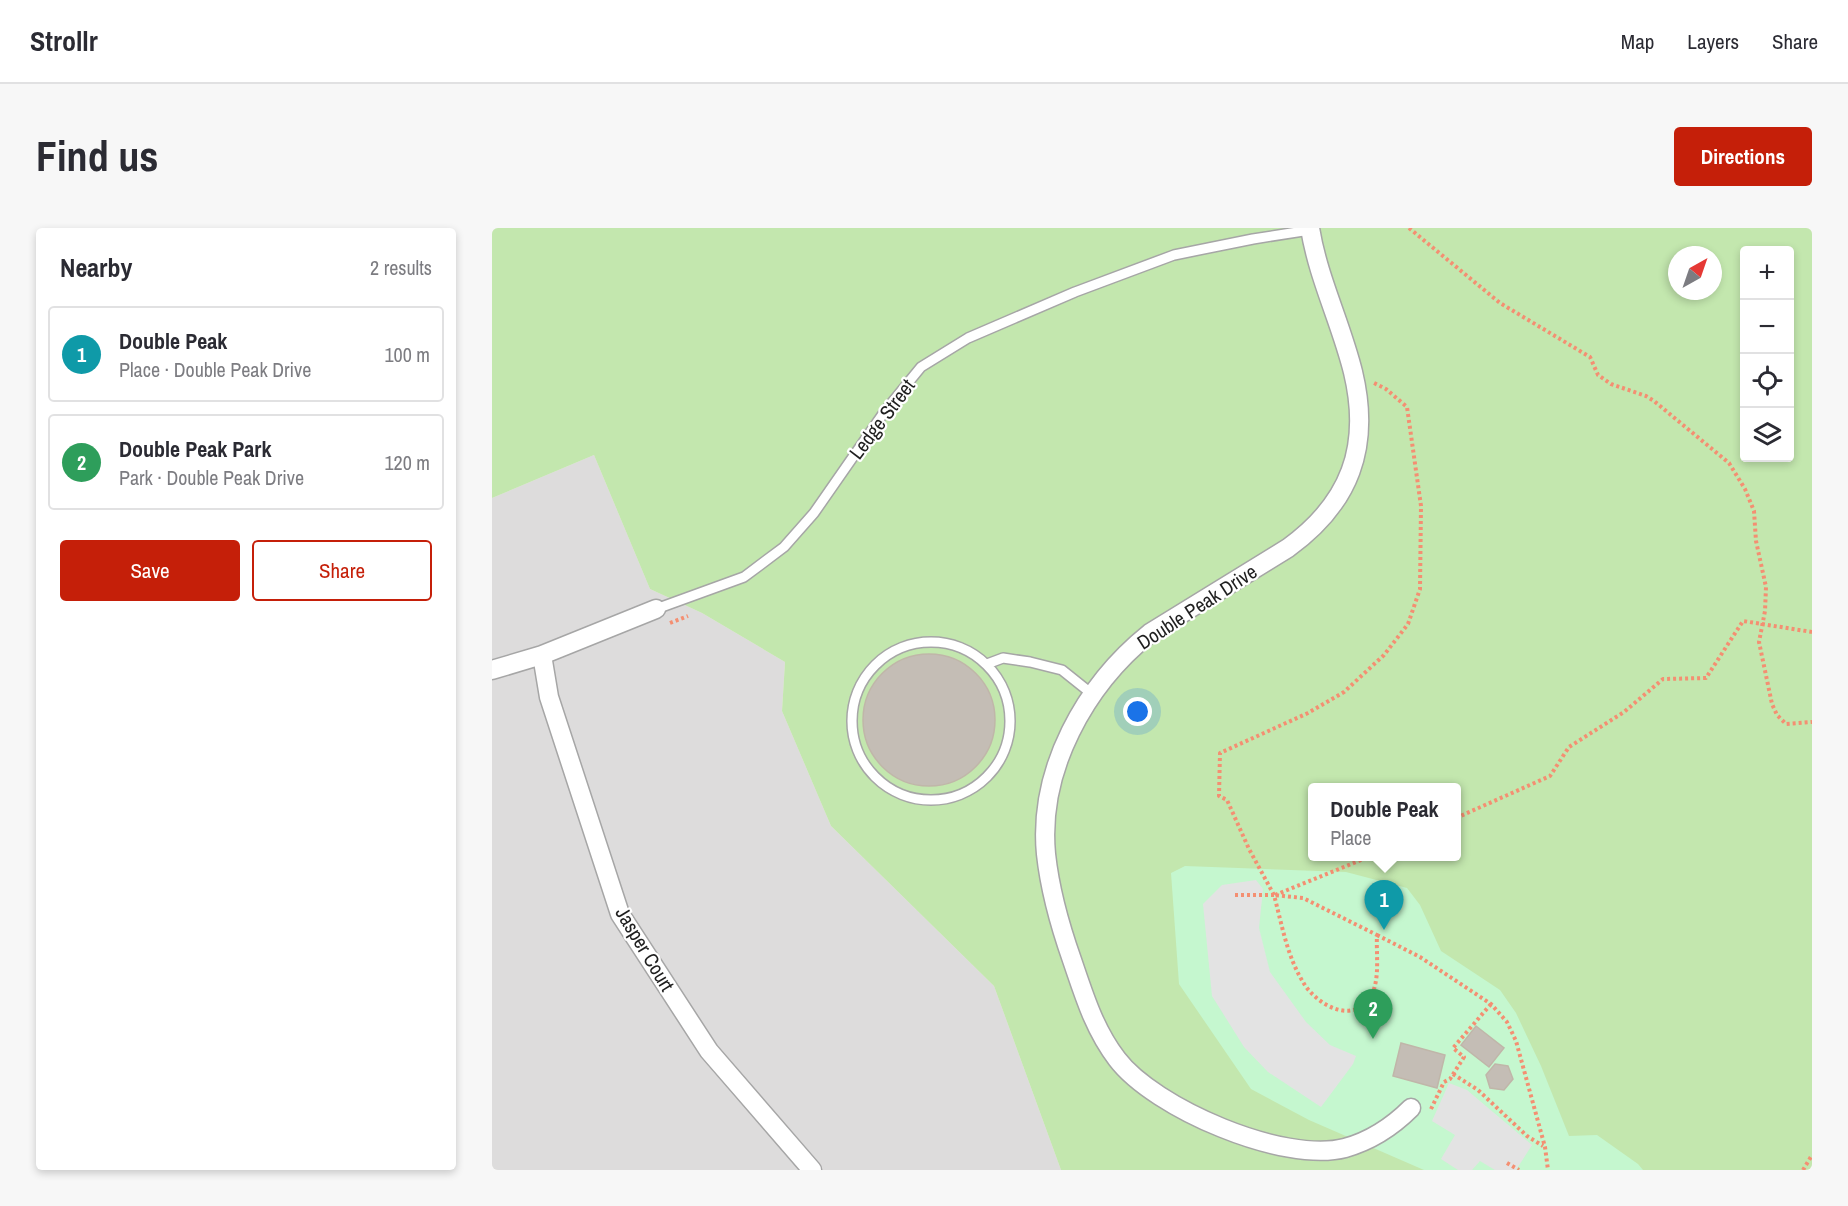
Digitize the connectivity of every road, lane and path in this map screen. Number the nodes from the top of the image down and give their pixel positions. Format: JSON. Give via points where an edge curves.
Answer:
{"nodes":[{"id":1,"x":1409,"y":228,"type":"edge"},
{"id":2,"x":1310,"y":229,"type":"edge"},
{"id":3,"x":1353,"y":371,"type":"junction"},
{"id":4,"x":656,"y":609,"type":"joint"},
{"id":5,"x":1762,"y":624,"type":"junction"},
{"id":6,"x":1812,"y":632,"type":"edge"},
{"id":7,"x":542,"y":655,"type":"junction"},
{"id":8,"x":987,"y":664,"type":"junction"},
{"id":9,"x":492,"y":670,"type":"edge"},
{"id":10,"x":1092,"y":694,"type":"junction"},
{"id":11,"x":1812,"y":722,"type":"edge"},
{"id":12,"x":1461,"y":816,"type":"edge"},
{"id":13,"x":1359,"y":861,"type":"edge"},
{"id":14,"x":1235,"y":895,"type":"dead end"},
{"id":15,"x":1274,"y":895,"type":"junction"},
{"id":16,"x":1377,"y":935,"type":"junction"},
{"id":17,"x":1491,"y":1004,"type":"junction"},
{"id":18,"x":1453,"y":1074,"type":"junction"},
{"id":19,"x":1411,"y":1108,"type":"dead end"},
{"id":20,"x":1429,"y":1113,"type":"dead end"},
{"id":21,"x":1545,"y":1147,"type":"junction"},
{"id":22,"x":1812,"y":1155,"type":"edge"},
{"id":23,"x":1507,"y":1163,"type":"dead end"},
{"id":24,"x":812,"y":1170,"type":"edge"},
{"id":25,"x":1519,"y":1170,"type":"edge"},
{"id":26,"x":1548,"y":1170,"type":"edge"},
{"id":27,"x":1803,"y":1170,"type":"edge"}],
"edges":[{"from":1,"to":5,"type":"path","via":[[1500,303],[1590,357],[1598,375],[1654,400],[1729,463],[1754,511],[1766,587]]},
{"from":2,"to":3,"type":"street","name":"Double Peak Drive","via":[[1315,257]]},
{"from":2,"to":4,"type":"lane","name":"Ledge Street","via":[[1174,255],[968,338],[921,367],[885,411],[814,513],[784,547],[744,577]]},
{"from":3,"to":10,"type":"street","name":"Double Peak Drive","via":[[1359,408],[1358,444],[1349,477],[1325,516],[1288,548],[1150,633],[1116,664]]},
{"from":3,"to":15,"type":"path","via":[[1386,389],[1407,407],[1420,506],[1420,588],[1408,624],[1384,655],[1344,692],[1220,753],[1219,796],[1227,800]]},
{"from":4,"to":7,"type":"street","name":"Ledge Street"},
{"from":5,"to":6,"type":"path"},
{"from":5,"to":11,"type":"path","via":[[1759,642],[1777,715],[1786,724]]},
{"from":5,"to":12,"type":"path","via":[[1743,621],[1706,678],[1663,679],[1624,712],[1569,747],[1550,776]]},
{"from":7,"to":9,"type":"street","name":"Ledge Street"},
{"from":7,"to":24,"type":"street","name":"Jasper Court","via":[[549,697],[620,914],[709,1051]]},
{"from":8,"to":8,"type":"lane","via":[[966,650],[943,642],[902,648],[874,666],[860,687],[852,711],[854,736],[862,760],[878,779],[901,794],[927,800],[954,797],[979,785],[998,765],[1008,740],[1010,713],[1003,687]]},
{"from":8,"to":10,"type":"lane","via":[[1003,658],[1062,670]]},
{"from":10,"to":19,"type":"street","name":"Double Peak Drive","via":[[1058,761],[1048,808],[1046,852],[1058,915],[1092,1017],[1118,1060],[1147,1088],[1184,1112],[1283,1147],[1312,1151],[1344,1148],[1372,1137]]},
{"from":13,"to":15,"type":"path"},
{"from":14,"to":15,"type":"path"},
{"from":15,"to":16,"type":"path","via":[[1303,898]]},
{"from":15,"to":16,"type":"path","via":[[1292,963],[1304,985],[1334,1010],[1350,1011],[1363,1006],[1372,994]]},
{"from":16,"to":17,"type":"path","via":[[1420,957]]},
{"from":17,"to":18,"type":"path","via":[[1454,1048],[1464,1057]]},
{"from":17,"to":21,"type":"path","via":[[1507,1022],[1516,1041]]},
{"from":18,"to":20,"type":"path","via":[[1444,1082]]},
{"from":18,"to":21,"type":"path","via":[[1478,1090],[1527,1136]]},
{"from":21,"to":26,"type":"path"},
{"from":22,"to":27,"type":"path"},
{"from":23,"to":25,"type":"path"}]}
